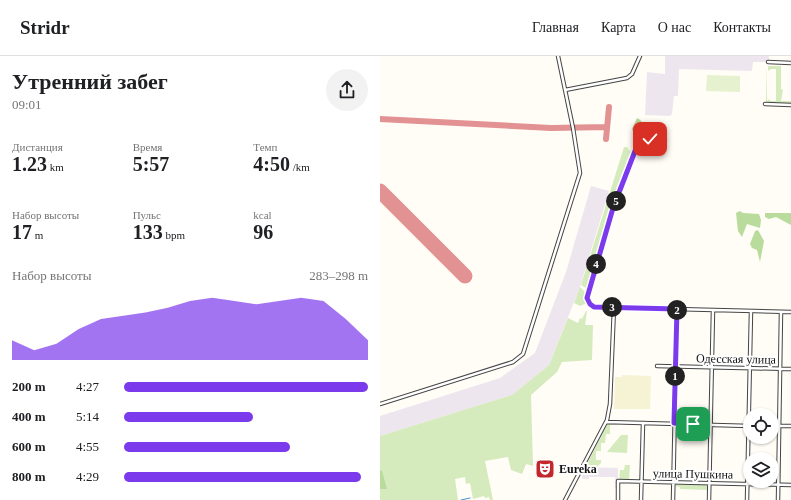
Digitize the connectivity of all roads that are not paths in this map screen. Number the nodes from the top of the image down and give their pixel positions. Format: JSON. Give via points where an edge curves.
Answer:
{"nodes":[{"id":1,"x":558,"y":56,"type":"edge"},
{"id":2,"x":640,"y":56,"type":"edge"},
{"id":3,"x":768,"y":62,"type":"dead end"},
{"id":4,"x":791,"y":63,"type":"edge"},
{"id":5,"x":565,"y":90,"type":"junction"},
{"id":6,"x":765,"y":104,"type":"dead end"},
{"id":7,"x":791,"y":105,"type":"edge"},
{"id":8,"x":665,"y":140,"type":"dead end"},
{"id":9,"x":614,"y":308,"type":"junction"},
{"id":10,"x":677,"y":309,"type":"junction"},
{"id":11,"x":714,"y":310,"type":"junction"},
{"id":12,"x":751,"y":311,"type":"junction"},
{"id":13,"x":781,"y":312,"type":"junction"},
{"id":14,"x":791,"y":312,"type":"edge"},
{"id":15,"x":657,"y":366,"type":"dead end"},
{"id":16,"x":676,"y":366,"type":"junction"},
{"id":17,"x":712,"y":367,"type":"junction"},
{"id":18,"x":749,"y":368,"type":"junction"},
{"id":19,"x":781,"y":369,"type":"junction"},
{"id":20,"x":791,"y":369,"type":"edge"},
{"id":21,"x":380,"y":404,"type":"edge"},
{"id":22,"x":749,"y":408,"type":"edge"},
{"id":23,"x":606,"y":422,"type":"junction"},
{"id":24,"x":643,"y":423,"type":"junction"},
{"id":25,"x":674,"y":423,"type":"junction"},
{"id":26,"x":711,"y":425,"type":"junction"},
{"id":27,"x":743,"y":426,"type":"edge"},
{"id":28,"x":780,"y":426,"type":"junction"},
{"id":29,"x":791,"y":426,"type":"edge"},
{"id":30,"x":641,"y":482,"type":"junction"},
{"id":31,"x":673,"y":482,"type":"junction"},
{"id":32,"x":709,"y":483,"type":"junction"},
{"id":33,"x":743,"y":484,"type":"edge"},
{"id":34,"x":779,"y":485,"type":"joint"},
{"id":35,"x":791,"y":485,"type":"edge"},
{"id":36,"x":747,"y":488,"type":"edge"},
{"id":37,"x":779,"y":488,"type":"edge"},
{"id":38,"x":565,"y":500,"type":"edge"},
{"id":39,"x":618,"y":500,"type":"edge"},
{"id":40,"x":641,"y":500,"type":"edge"},
{"id":41,"x":673,"y":500,"type":"edge"},
{"id":42,"x":709,"y":500,"type":"edge"},
{"id":43,"x":747,"y":500,"type":"edge"},
{"id":44,"x":778,"y":500,"type":"edge"}],
"edges":[{"from":1,"to":5,"type":"street"},
{"from":2,"to":5,"type":"street","via":[[633,72],[627,78]]},
{"from":3,"to":4,"type":"street"},
{"from":5,"to":21,"type":"street","via":[[580,173],[524,354],[513,362]]},
{"from":6,"to":7,"type":"street"},
{"from":8,"to":9,"type":"street","via":[[644,139],[637,146],[613,208],[588,301],[592,306]]},
{"from":9,"to":10,"type":"street"},
{"from":9,"to":23,"type":"street","via":[[610,404]]},
{"from":10,"to":11,"type":"street"},
{"from":10,"to":16,"type":"street"},
{"from":11,"to":12,"type":"street"},
{"from":11,"to":17,"type":"street"},
{"from":12,"to":13,"type":"street"},
{"from":12,"to":18,"type":"street"},
{"from":13,"to":14,"type":"street"},
{"from":13,"to":19,"type":"street"},
{"from":15,"to":16,"type":"street","name":"Одесская улица"},
{"from":16,"to":17,"type":"street","name":"Одесская улица"},
{"from":16,"to":25,"type":"street"},
{"from":17,"to":18,"type":"street","name":"Одесская улица"},
{"from":17,"to":26,"type":"street"},
{"from":18,"to":19,"type":"street","name":"Одесская улица"},
{"from":18,"to":22,"type":"street"},
{"from":19,"to":20,"type":"street","name":"Одесская улица"},
{"from":19,"to":28,"type":"street"},
{"from":23,"to":24,"type":"street"},
{"from":23,"to":38,"type":"street"},
{"from":24,"to":25,"type":"street"},
{"from":24,"to":30,"type":"street"},
{"from":25,"to":26,"type":"street"},
{"from":25,"to":31,"type":"street"},
{"from":26,"to":27,"type":"street"},
{"from":26,"to":32,"type":"street"},
{"from":28,"to":29,"type":"street"},
{"from":28,"to":34,"type":"street"},
{"from":30,"to":31,"type":"street","name":"улица Пушкина"},
{"from":30,"to":39,"type":"street","name":"улица Пушкина","via":[[618,481]]},
{"from":30,"to":40,"type":"street"},
{"from":31,"to":32,"type":"street","name":"улица Пушкина"},
{"from":31,"to":41,"type":"street"},
{"from":32,"to":33,"type":"street","name":"улица Пушкина"},
{"from":32,"to":42,"type":"street"},
{"from":34,"to":35,"type":"street","name":"улица Пушкина"},
{"from":36,"to":43,"type":"street"},
{"from":37,"to":44,"type":"street"}]}
